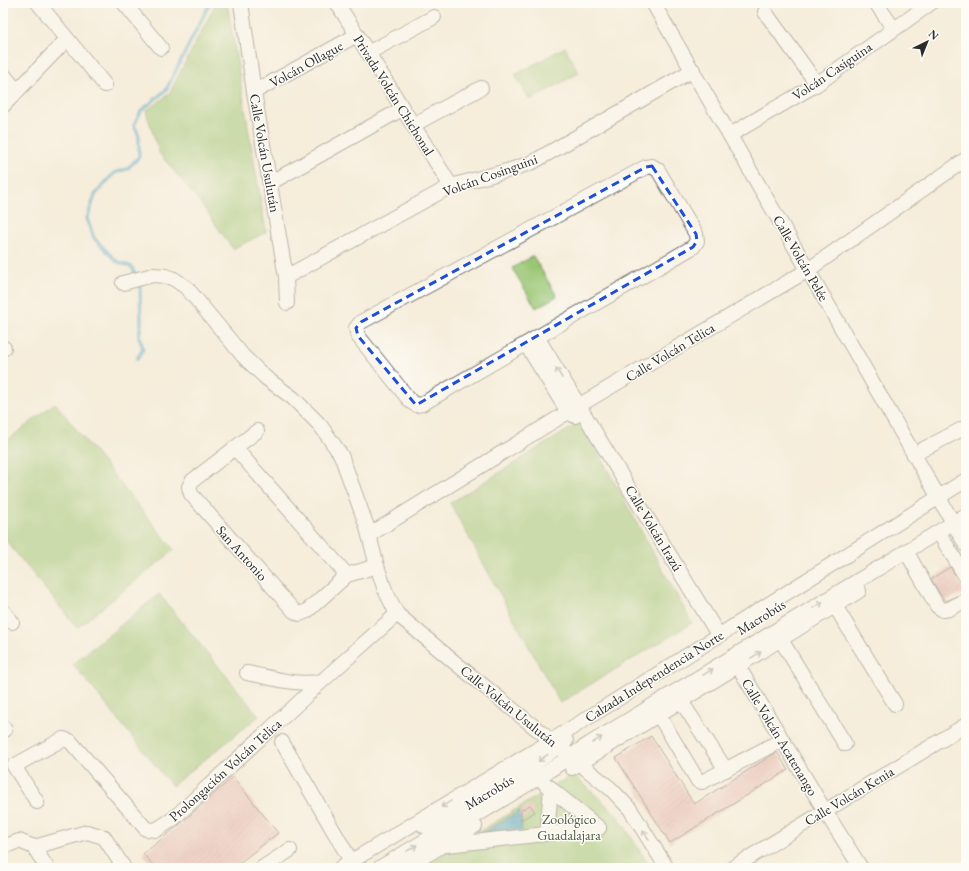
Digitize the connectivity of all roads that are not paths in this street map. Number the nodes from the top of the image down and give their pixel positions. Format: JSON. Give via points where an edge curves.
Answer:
{"nodes":[{"id":1,"x":38,"y":3,"type":"edge"},
{"id":2,"x":124,"y":3,"type":"edge"},
{"id":3,"x":241,"y":3,"type":"edge"},
{"id":4,"x":337,"y":3,"type":"edge"},
{"id":5,"x":653,"y":3,"type":"edge"},
{"id":6,"x":876,"y":3,"type":"edge"},
{"id":7,"x":931,"y":3,"type":"edge"},
{"id":8,"x":765,"y":12,"type":"dead end"},
{"id":9,"x":434,"y":17,"type":"dead end"},
{"id":10,"x":894,"y":29,"type":"junction"},
{"id":11,"x":357,"y":35,"type":"junction"},
{"id":12,"x":67,"y":39,"type":"junction"},
{"id":13,"x":161,"y":48,"type":"dead end"},
{"id":14,"x":368,"y":53,"type":"junction"},
{"id":15,"x":693,"y":70,"type":"junction"},
{"id":16,"x":3,"y":74,"type":"edge"},
{"id":17,"x":817,"y":84,"type":"junction"},
{"id":18,"x":105,"y":85,"type":"dead end"},
{"id":19,"x":481,"y":88,"type":"dead end"},
{"id":20,"x":17,"y":91,"type":"junction"},
{"id":21,"x":254,"y":92,"type":"junction"},
{"id":22,"x":3,"y":106,"type":"edge"},
{"id":23,"x":402,"y":109,"type":"junction"},
{"id":24,"x":413,"y":125,"type":"junction"},
{"id":25,"x":730,"y":135,"type":"junction"},
{"id":26,"x":966,"y":159,"type":"edge"},
{"id":27,"x":270,"y":183,"type":"junction"},
{"id":28,"x":451,"y":186,"type":"junction"},
{"id":29,"x":808,"y":270,"type":"junction"},
{"id":30,"x":286,"y":277,"type":"junction"},
{"id":31,"x":123,"y":283,"type":"dead end"},
{"id":32,"x":287,"y":303,"type":"dead end"},
{"id":33,"x":532,"y":341,"type":"junction"},
{"id":34,"x":574,"y":409,"type":"junction"},
{"id":35,"x":966,"y":427,"type":"edge"},
{"id":36,"x":257,"y":431,"type":"dead end"},
{"id":37,"x":235,"y":448,"type":"junction"},
{"id":38,"x":914,"y":454,"type":"junction"},
{"id":39,"x":966,"y":480,"type":"edge"},
{"id":40,"x":966,"y":491,"type":"edge"},
{"id":41,"x":966,"y":514,"type":"edge"},
{"id":42,"x":950,"y":515,"type":"edge"},
{"id":43,"x":369,"y":535,"type":"junction"},
{"id":44,"x":942,"y":538,"type":"junction"},
{"id":45,"x":966,"y":545,"type":"edge"},
{"id":46,"x":910,"y":558,"type":"junction"},
{"id":47,"x":377,"y":566,"type":"junction"},
{"id":48,"x":347,"y":574,"type":"junction"},
{"id":49,"x":966,"y":577,"type":"edge"},
{"id":50,"x":966,"y":600,"type":"edge"},
{"id":51,"x":835,"y":606,"type":"junction"},
{"id":52,"x":3,"y":610,"type":"edge"},
{"id":53,"x":397,"y":614,"type":"junction"},
{"id":54,"x":12,"y":622,"type":"dead end"},
{"id":55,"x":719,"y":636,"type":"junction"},
{"id":56,"x":781,"y":640,"type":"junction"},
{"id":57,"x":738,"y":666,"type":"junction"},
{"id":58,"x":247,"y":673,"type":"dead end"},
{"id":59,"x":322,"y":681,"type":"junction"},
{"id":60,"x":681,"y":701,"type":"junction"},
{"id":61,"x":894,"y":704,"type":"dead end"},
{"id":62,"x":658,"y":714,"type":"junction"},
{"id":63,"x":966,"y":725,"type":"edge"},
{"id":64,"x":782,"y":740,"type":"junction"},
{"id":65,"x":282,"y":742,"type":"dead end"},
{"id":66,"x":555,"y":744,"type":"junction"},
{"id":67,"x":845,"y":744,"type":"dead end"},
{"id":68,"x":576,"y":760,"type":"junction"},
{"id":69,"x":726,"y":770,"type":"junction"},
{"id":70,"x":548,"y":786,"type":"junction"},
{"id":71,"x":37,"y":802,"type":"dead end"},
{"id":72,"x":825,"y":811,"type":"junction"},
{"id":73,"x":547,"y":834,"type":"junction"},
{"id":74,"x":443,"y":845,"type":"junction"},
{"id":75,"x":3,"y":847,"type":"edge"},
{"id":76,"x":34,"y":847,"type":"junction"},
{"id":77,"x":290,"y":850,"type":"dead end"},
{"id":78,"x":348,"y":866,"type":"edge"},
{"id":79,"x":47,"y":868,"type":"edge"},
{"id":80,"x":124,"y":868,"type":"edge"},
{"id":81,"x":262,"y":868,"type":"edge"},
{"id":82,"x":379,"y":868,"type":"edge"},
{"id":83,"x":405,"y":868,"type":"edge"},
{"id":84,"x":667,"y":868,"type":"edge"},
{"id":85,"x":732,"y":868,"type":"edge"},
{"id":86,"x":861,"y":868,"type":"edge"}],
"edges":[{"from":1,"to":12,"type":"street"},
{"from":2,"to":13,"type":"street"},
{"from":3,"to":21,"type":"street","name":"Calle Volcán Usulután"},
{"from":4,"to":11,"type":"street","name":"Privada Volcán Chichonal"},
{"from":5,"to":15,"type":"street","name":"Calle Volcán Pelée"},
{"from":6,"to":10,"type":"street"},
{"from":7,"to":10,"type":"street","name":"Volcán Casiguina"},
{"from":8,"to":17,"type":"street"},
{"from":9,"to":14,"type":"street"},
{"from":10,"to":17,"type":"street","name":"Volcán Casiguina"},
{"from":11,"to":14,"type":"street","name":"Privada Volcán Chichonal"},
{"from":11,"to":21,"type":"street","name":"Volcán Ollague"},
{"from":12,"to":18,"type":"street"},
{"from":12,"to":20,"type":"street"},
{"from":14,"to":23,"type":"street","name":"Privada Volcán Chichonal"},
{"from":15,"to":25,"type":"street","name":"Calle Volcán Pelée"},
{"from":15,"to":28,"type":"street","name":"Volcán Cosinguini","via":[[533,162]]},
{"from":16,"to":20,"type":"street"},
{"from":17,"to":25,"type":"street","name":"Volcán Casiguina"},
{"from":19,"to":24,"type":"street"},
{"from":20,"to":22,"type":"street"},
{"from":21,"to":27,"type":"street","name":"Calle Volcán Usulután"},
{"from":23,"to":24,"type":"street","name":"Privada Volcán Chichonal"},
{"from":23,"to":27,"type":"street"},
{"from":24,"to":28,"type":"street","name":"Privada Volcán Chichonal"},
{"from":25,"to":29,"type":"street","name":"Calle Volcán Pelée"},
{"from":26,"to":29,"type":"street","name":"Calle Volcán Telica"},
{"from":27,"to":30,"type":"street","name":"Calle Volcán Usulután"},
{"from":28,"to":30,"type":"street","name":"Volcán Cosinguini"},
{"from":29,"to":34,"type":"street","name":"Calle Volcán Telica"},
{"from":29,"to":38,"type":"street","name":"Calle Volcán Pelée"},
{"from":30,"to":32,"type":"street","name":"Calle Volcán Usulután"},
{"from":31,"to":43,"type":"street","name":"Calle Volcán Usulután","via":[[153,275],[166,276],[187,288],[243,356],[266,378],[293,398],[320,425],[341,455]]},
{"from":33,"to":33,"type":"street","via":[[422,404],[416,405],[358,336],[356,328],[361,322],[646,167],[652,166],[658,170],[696,234],[697,241],[693,247]]},
{"from":33,"to":34,"type":"street","name":"Calle Volcán Irazú"},
{"from":34,"to":43,"type":"street","name":"Calle Volcán Telica"},
{"from":34,"to":55,"type":"street","name":"Calle Volcán Irazú","via":[[589,421]]},
{"from":35,"to":38,"type":"street"},
{"from":36,"to":37,"type":"street","name":"San Antonio"},
{"from":37,"to":48,"type":"street"},
{"from":37,"to":48,"type":"street","name":"San Antonio","via":[[192,481],[188,488],[294,611],[300,614],[307,611]]},
{"from":38,"to":42,"type":"street","name":"Calle Volcán Pelée"},
{"from":39,"to":42,"type":"street","name":"Calzada Independencia Norte"},
{"from":40,"to":42,"type":"street","name":"Macrobús"},
{"from":41,"to":42,"type":"street","name":"Macrobús"},
{"from":42,"to":44,"type":"street","name":"Calzada Independencia Norte"},
{"from":42,"to":45,"type":"street","name":"Calle Volcán Pelée"},
{"from":42,"to":55,"type":"street","name":"Calzada Independencia Norte"},
{"from":42,"to":66,"type":"street","name":"Macrobús"},
{"from":68,"to":42,"type":"street","name":"Macrobús","one_way":true,"via":[[590,744]]},
{"from":43,"to":47,"type":"street","name":"Calle Volcán Usulután"},
{"from":44,"to":46,"type":"street","name":"Calzada Independencia Norte"},
{"from":44,"to":49,"type":"street"},
{"from":46,"to":50,"type":"street","via":[[937,606],[943,610],[949,609]]},
{"from":46,"to":51,"type":"street","name":"Calzada Independencia Norte"},
{"from":47,"to":48,"type":"street","name":"San Antonio"},
{"from":47,"to":53,"type":"street","name":"Calle Volcán Usulután"},
{"from":51,"to":56,"type":"street","name":"Calzada Independencia Norte"},
{"from":51,"to":61,"type":"street"},
{"from":52,"to":54,"type":"street"},
{"from":53,"to":59,"type":"street","name":"Prolongación Volcán Telica"},
{"from":53,"to":66,"type":"street","name":"Calle Volcán Usulután"},
{"from":55,"to":66,"type":"street","name":"Calzada Independencia Norte"},
{"from":57,"to":56,"type":"street","name":"Calzada Independencia Norte","one_way":true},
{"from":56,"to":67,"type":"street"},
{"from":57,"to":60,"type":"street","name":"Calzada Independencia Norte"},
{"from":57,"to":64,"type":"street","name":"Calle Volcán Acatenango"},
{"from":58,"to":59,"type":"street","via":[[312,684]]},
{"from":59,"to":71,"type":"street","name":"Prolongación Volcán Telica","via":[[173,819],[156,830],[146,829],[70,741],[63,739],[14,766]]},
{"from":60,"to":62,"type":"street","name":"Calzada Independencia Norte"},
{"from":60,"to":69,"type":"street"},
{"from":62,"to":68,"type":"street","name":"Calzada Independencia Norte"},
{"from":62,"to":69,"type":"street","via":[[698,781],[705,781]]},
{"from":63,"to":72,"type":"street","name":"Calle Volcán Kenia"},
{"from":64,"to":69,"type":"street"},
{"from":64,"to":72,"type":"street","name":"Calle Volcán Acatenango"},
{"from":65,"to":78,"type":"street"},
{"from":66,"to":68,"type":"street","name":"Calle Volcán Usulután"},
{"from":66,"to":78,"type":"street","name":"Macrobús","one_way":true,"via":[[533,765],[456,812]]},
{"from":68,"to":70,"type":"street","name":"Calzada Independencia Norte"},
{"from":82,"to":68,"type":"street","name":"Macrobús","one_way":true,"via":[[431,837],[464,823]]},
{"from":84,"to":68,"type":"street","name":"Calle Volcán Usulután","one_way":true,"via":[[630,809],[611,788]]},
{"from":70,"to":73,"type":"street"},
{"from":70,"to":73,"type":"street","via":[[599,828]]},
{"from":70,"to":74,"type":"street","name":"Calzada Independencia Norte"},
{"from":72,"to":85,"type":"street","name":"Calle Volcán Kenia"},
{"from":72,"to":86,"type":"street","name":"Calle Volcán Acatenango"},
{"from":73,"to":74,"type":"street"},
{"from":74,"to":83,"type":"street","name":"Calzada Independencia Norte"},
{"from":75,"to":76,"type":"street","via":[[19,841]]},
{"from":76,"to":79,"type":"street"},
{"from":76,"to":80,"type":"street","via":[[86,832],[104,837]]},
{"from":77,"to":81,"type":"street"}]}
